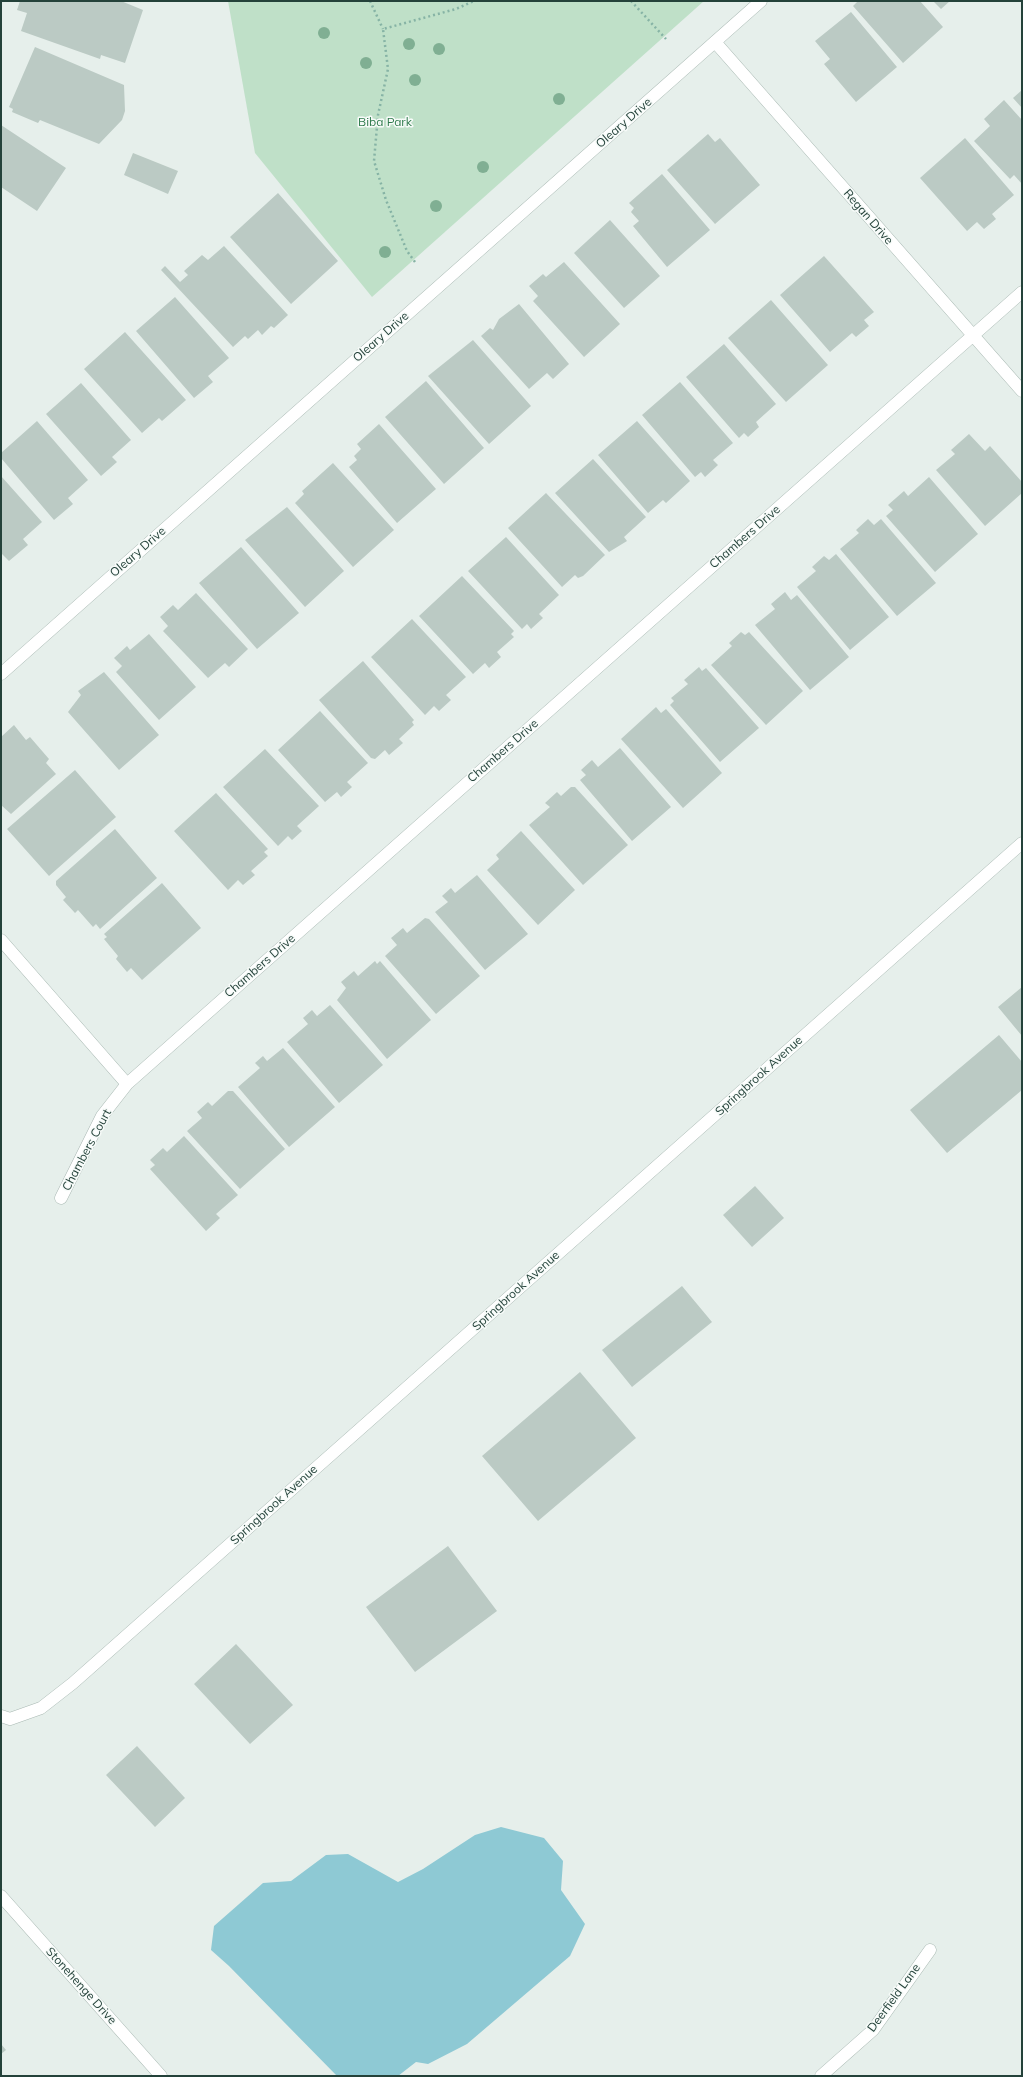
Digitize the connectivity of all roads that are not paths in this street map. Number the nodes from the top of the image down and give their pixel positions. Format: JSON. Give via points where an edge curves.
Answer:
{"nodes":[{"id":1,"x":761,"y":1,"type":"edge"},
{"id":2,"x":715,"y":42,"type":"junction"},
{"id":3,"x":1022,"y":292,"type":"edge"},
{"id":4,"x":973,"y":336,"type":"junction"},
{"id":5,"x":1022,"y":391,"type":"edge"},
{"id":6,"x":1,"y":674,"type":"edge"},
{"id":7,"x":1022,"y":843,"type":"edge"},
{"id":8,"x":1,"y":940,"type":"edge"},
{"id":9,"x":127,"y":1084,"type":"junction"},
{"id":10,"x":61,"y":1198,"type":"dead end"},
{"id":11,"x":1,"y":1716,"type":"edge"},
{"id":12,"x":1,"y":1896,"type":"edge"},
{"id":13,"x":930,"y":1950,"type":"dead end"},
{"id":14,"x":161,"y":2076,"type":"edge"},
{"id":15,"x":820,"y":2076,"type":"edge"}],
"edges":[{"from":1,"to":2,"type":"street","name":"Oleary Drive"},
{"from":2,"to":4,"type":"street","name":"Regan Drive"},
{"from":2,"to":6,"type":"street","name":"Oleary Drive"},
{"from":3,"to":4,"type":"street","name":"Chambers Drive"},
{"from":4,"to":5,"type":"street","name":"Regan Drive"},
{"from":4,"to":9,"type":"street","name":"Chambers Drive"},
{"from":7,"to":11,"type":"street","name":"Springbrook Avenue","via":[[73,1682],[41,1708],[10,1719]]},
{"from":8,"to":9,"type":"street"},
{"from":9,"to":10,"type":"street","name":"Chambers Court","via":[[102,1116]]},
{"from":12,"to":14,"type":"street","name":"Stonehenge Drive"},
{"from":13,"to":15,"type":"street","name":"Deerfield Lane","via":[[873,2030]]}]}
